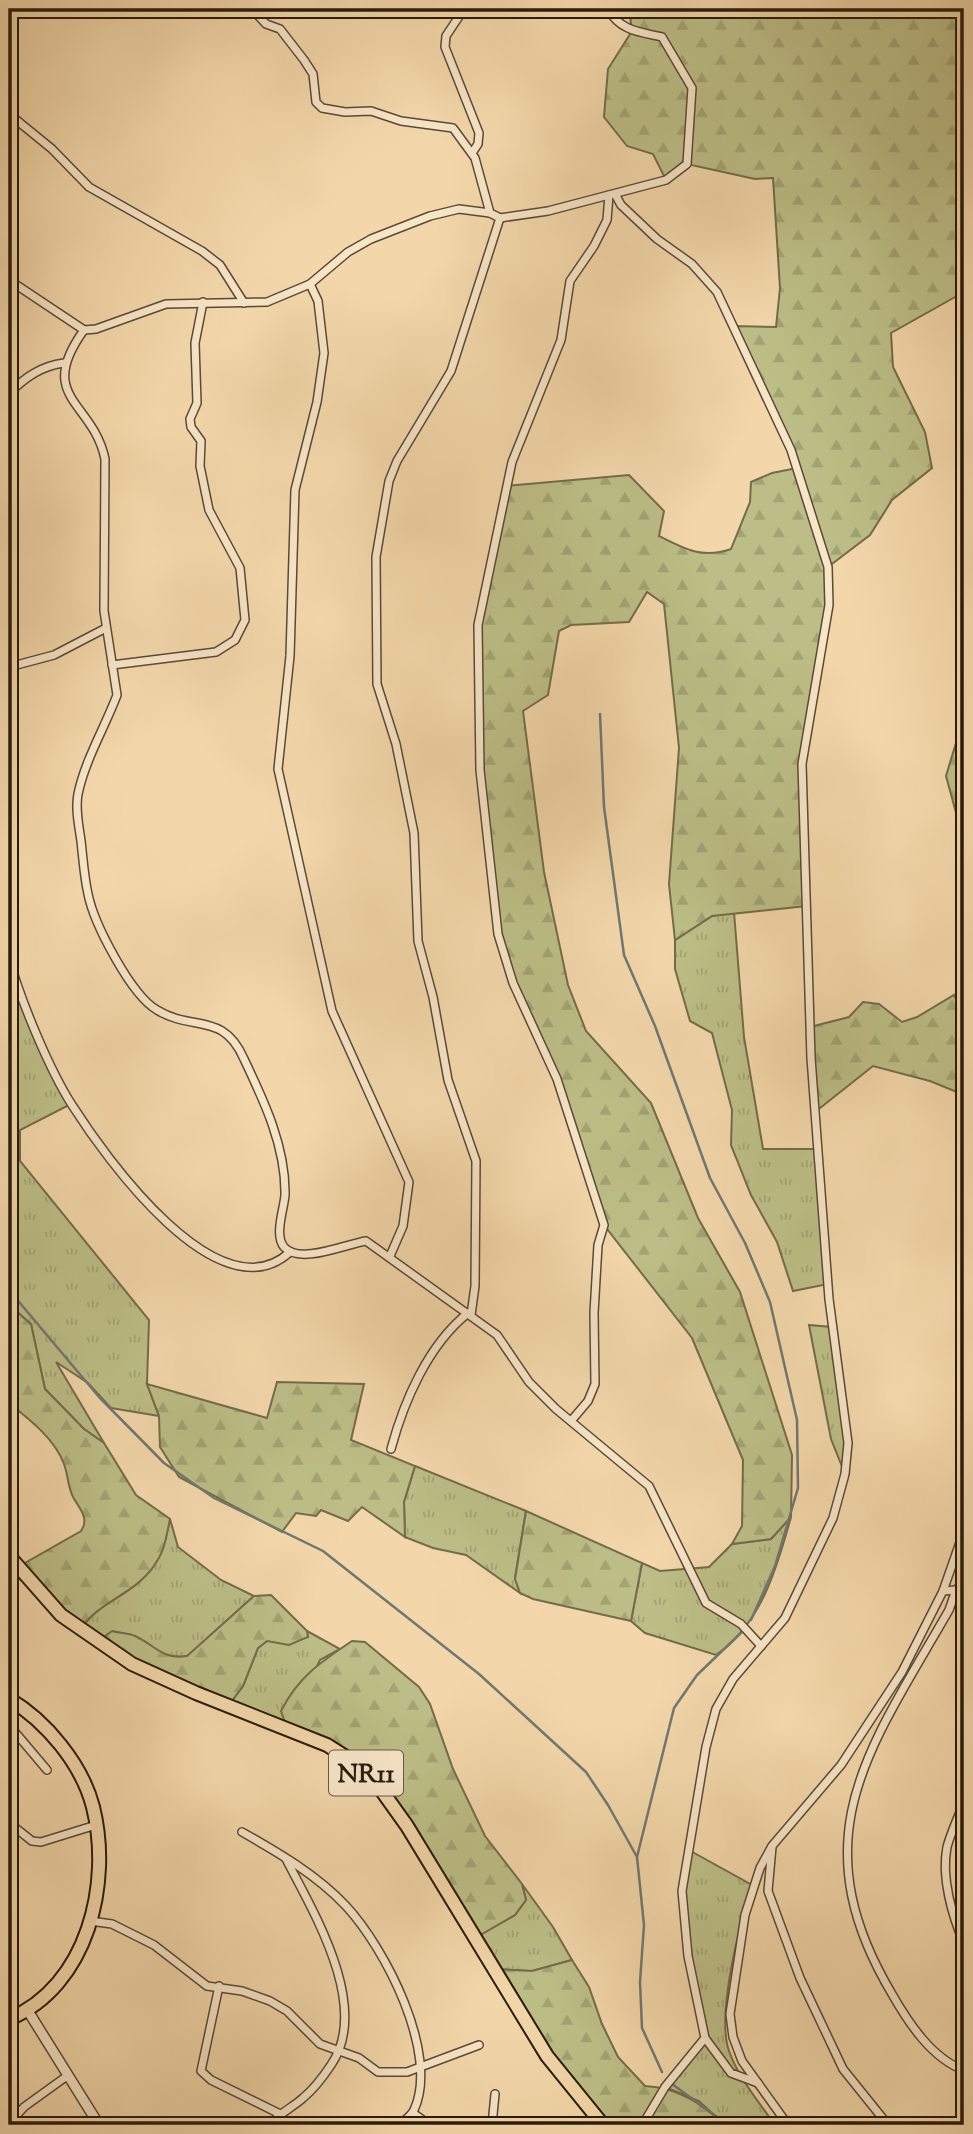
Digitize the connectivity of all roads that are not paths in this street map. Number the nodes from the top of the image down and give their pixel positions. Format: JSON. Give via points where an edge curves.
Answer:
{"nodes":[{"id":1,"x":252,"y":9,"type":"edge"},
{"id":2,"x":464,"y":9,"type":"edge"},
{"id":3,"x":608,"y":9,"type":"edge"},
{"id":4,"x":9,"y":114,"type":"edge"},
{"id":5,"x":472,"y":153,"type":"junction"},
{"id":6,"x":612,"y":195,"type":"junction"},
{"id":7,"x":490,"y":213,"type":"junction"},
{"id":8,"x":500,"y":218,"type":"junction"},
{"id":9,"x":9,"y":280,"type":"edge"},
{"id":10,"x":310,"y":284,"type":"junction"},
{"id":11,"x":203,"y":302,"type":"junction"},
{"id":12,"x":244,"y":303,"type":"junction"},
{"id":13,"x":84,"y":330,"type":"junction"},
{"id":14,"x":64,"y":363,"type":"junction"},
{"id":15,"x":9,"y":393,"type":"edge"},
{"id":16,"x":106,"y":628,"type":"junction"},
{"id":17,"x":112,"y":665,"type":"junction"},
{"id":18,"x":9,"y":667,"type":"edge"},
{"id":19,"x":9,"y":958,"type":"edge"},
{"id":20,"x":290,"y":1252,"type":"junction"},
{"id":21,"x":390,"y":1256,"type":"junction"},
{"id":22,"x":469,"y":1314,"type":"junction"},
{"id":23,"x":571,"y":1421,"type":"junction"},
{"id":24,"x":391,"y":1449,"type":"dead end"},
{"id":25,"x":964,"y":1531,"type":"edge"},
{"id":26,"x":9,"y":1556,"type":"edge"},
{"id":27,"x":964,"y":1581,"type":"edge"},
{"id":28,"x":943,"y":1591,"type":"junction"},
{"id":29,"x":960,"y":1592,"type":"edge"},
{"id":30,"x":761,"y":1646,"type":"junction"},
{"id":31,"x":9,"y":1699,"type":"edge"},
{"id":32,"x":9,"y":1725,"type":"edge"},
{"id":33,"x":47,"y":1770,"type":"dead end"},
{"id":34,"x":964,"y":1801,"type":"edge"},
{"id":35,"x":960,"y":1823,"type":"edge"},
{"id":36,"x":96,"y":1825,"type":"junction"},
{"id":37,"x":9,"y":1827,"type":"edge"},
{"id":38,"x":242,"y":1832,"type":"dead end"},
{"id":39,"x":772,"y":1846,"type":"junction"},
{"id":40,"x":285,"y":1859,"type":"junction"},
{"id":41,"x":90,"y":1921,"type":"junction"},
{"id":42,"x":960,"y":1926,"type":"edge"},
{"id":43,"x":964,"y":1942,"type":"edge"},
{"id":44,"x":219,"y":1986,"type":"junction"},
{"id":45,"x":28,"y":2011,"type":"junction"},
{"id":46,"x":9,"y":2019,"type":"edge"},
{"id":47,"x":705,"y":2038,"type":"junction"},
{"id":48,"x":479,"y":2045,"type":"dead end"},
{"id":49,"x":339,"y":2049,"type":"junction"},
{"id":50,"x":422,"y":2067,"type":"junction"},
{"id":51,"x":964,"y":2070,"type":"edge"},
{"id":52,"x":67,"y":2076,"type":"junction"},
{"id":53,"x":758,"y":2083,"type":"junction"},
{"id":54,"x":495,"y":2094,"type":"dead end"},
{"id":55,"x":413,"y":2113,"type":"junction"},
{"id":56,"x":280,"y":2114,"type":"junction"},
{"id":57,"x":9,"y":2124,"type":"edge"},
{"id":58,"x":99,"y":2125,"type":"edge"},
{"id":59,"x":270,"y":2125,"type":"edge"},
{"id":60,"x":399,"y":2125,"type":"edge"},
{"id":61,"x":430,"y":2125,"type":"edge"},
{"id":62,"x":492,"y":2125,"type":"edge"},
{"id":63,"x":603,"y":2125,"type":"edge"},
{"id":64,"x":638,"y":2125,"type":"edge"},
{"id":65,"x":788,"y":2125,"type":"edge"},
{"id":66,"x":888,"y":2125,"type":"edge"}],
"edges":[{"from":1,"to":5,"type":"street","via":[[266,24],[280,29],[304,60],[313,74],[316,102],[322,108],[345,113],[372,111],[401,121],[453,128]]},
{"from":2,"to":5,"type":"street","via":[[446,36],[445,47],[479,133]]},
{"from":3,"to":6,"type":"street","via":[[618,23],[632,31],[662,37],[692,88],[687,164],[666,180]]},
{"from":4,"to":12,"type":"street","via":[[89,187],[220,265]]},
{"from":5,"to":7,"type":"street"},
{"from":6,"to":8,"type":"street"},
{"from":6,"to":23,"type":"street","via":[[607,220],[570,281],[561,340],[512,462],[478,625],[480,770],[498,934],[513,983],[557,1079],[604,1225],[598,1245],[594,1313],[595,1384]]},
{"from":6,"to":30,"type":"street","via":[[692,264],[717,292],[791,450],[828,567],[829,605],[803,744],[806,946],[823,1232],[848,1443],[833,1518],[785,1618]]},
{"from":7,"to":8,"type":"street"},
{"from":7,"to":10,"type":"street","via":[[459,209],[430,216],[348,252]]},
{"from":8,"to":22,"type":"street","via":[[451,371],[389,481],[376,557],[377,684],[396,744],[414,833],[418,942],[448,1080],[476,1161],[474,1303]]},
{"from":9,"to":13,"type":"street"},
{"from":10,"to":12,"type":"street","via":[[267,302]]},
{"from":10,"to":21,"type":"street","via":[[318,302],[324,353],[295,490],[290,656],[277,757],[279,782],[332,1011],[409,1182],[403,1226]]},
{"from":11,"to":12,"type":"street"},
{"from":11,"to":13,"type":"street","via":[[166,304],[125,321]]},
{"from":11,"to":17,"type":"street","via":[[195,343],[197,403],[191,427],[201,441],[200,466],[209,510],[240,568],[245,620],[235,640],[216,652]]},
{"from":13,"to":14,"type":"street"},
{"from":14,"to":15,"type":"street","via":[[27,376]]},
{"from":14,"to":16,"type":"street","via":[[66,385],[105,459]]},
{"from":16,"to":17,"type":"street"},
{"from":16,"to":18,"type":"street","via":[[54,655]]},
{"from":17,"to":20,"type":"street","via":[[117,695],[77,797],[88,896],[128,982],[142,1000],[172,1017],[210,1024],[233,1038],[275,1131],[285,1194],[281,1237]]},
{"from":19,"to":20,"type":"street","via":[[25,1005],[71,1104],[125,1177],[168,1224],[224,1262],[245,1268],[273,1265]]},
{"from":20,"to":21,"type":"street","via":[[312,1254],[366,1241]]},
{"from":21,"to":22,"type":"street"},
{"from":22,"to":23,"type":"street","via":[[496,1335],[529,1382]]},
{"from":22,"to":24,"type":"street","via":[[438,1345],[400,1416]]},
{"from":23,"to":30,"type":"street","via":[[652,1489],[706,1603],[741,1624]]},
{"from":25,"to":28,"type":"street"},
{"from":26,"to":63,"type":"highway","number":"NR11","via":[[61,1615],[132,1664],[327,1745],[357,1764],[407,1826],[547,2056]]},
{"from":27,"to":29,"type":"street"},
{"from":28,"to":29,"type":"street"},
{"from":28,"to":39,"type":"street","via":[[902,1672],[841,1765]]},
{"from":29,"to":51,"type":"street","via":[[868,1758],[854,1792],[846,1844],[853,1896],[878,1971],[933,2050]]},
{"from":30,"to":47,"type":"street","via":[[733,1679],[716,1709],[687,1849],[682,1903]]},
{"from":31,"to":36,"type":"highway","via":[[50,1733],[72,1763]]},
{"from":32,"to":33,"type":"street"},
{"from":34,"to":35,"type":"street"},
{"from":35,"to":42,"type":"street","via":[[947,1848],[946,1869]]},
{"from":36,"to":37,"type":"street","via":[[41,1842]]},
{"from":36,"to":41,"type":"highway","via":[[100,1872]]},
{"from":38,"to":40,"type":"street"},
{"from":39,"to":53,"type":"street","via":[[745,1915],[730,2014],[735,2049]]},
{"from":39,"to":66,"type":"street","via":[[768,1891],[800,1979],[842,2069]]},
{"from":40,"to":49,"type":"street","via":[[345,1992]]},
{"from":40,"to":50,"type":"street","via":[[326,1887],[361,1926],[406,2010]]},
{"from":41,"to":44,"type":"street","via":[[112,1924],[154,1945],[197,1981]]},
{"from":41,"to":45,"type":"highway","via":[[73,1960]]},
{"from":42,"to":43,"type":"street"},
{"from":44,"to":49,"type":"street","via":[[280,2006],[320,2044]]},
{"from":44,"to":56,"type":"street","via":[[201,2071]]},
{"from":45,"to":46,"type":"highway"},
{"from":45,"to":52,"type":"street"},
{"from":47,"to":53,"type":"street","via":[[731,2073]]},
{"from":47,"to":64,"type":"street"},
{"from":48,"to":50,"type":"street"},
{"from":49,"to":50,"type":"street","via":[[387,2074]]},
{"from":49,"to":56,"type":"street","via":[[304,2098]]},
{"from":50,"to":55,"type":"street"},
{"from":52,"to":57,"type":"street","via":[[23,2107]]},
{"from":52,"to":58,"type":"street"},
{"from":53,"to":65,"type":"street"},
{"from":54,"to":62,"type":"street"},
{"from":55,"to":60,"type":"street"},
{"from":55,"to":61,"type":"street"},
{"from":56,"to":59,"type":"street"}]}
